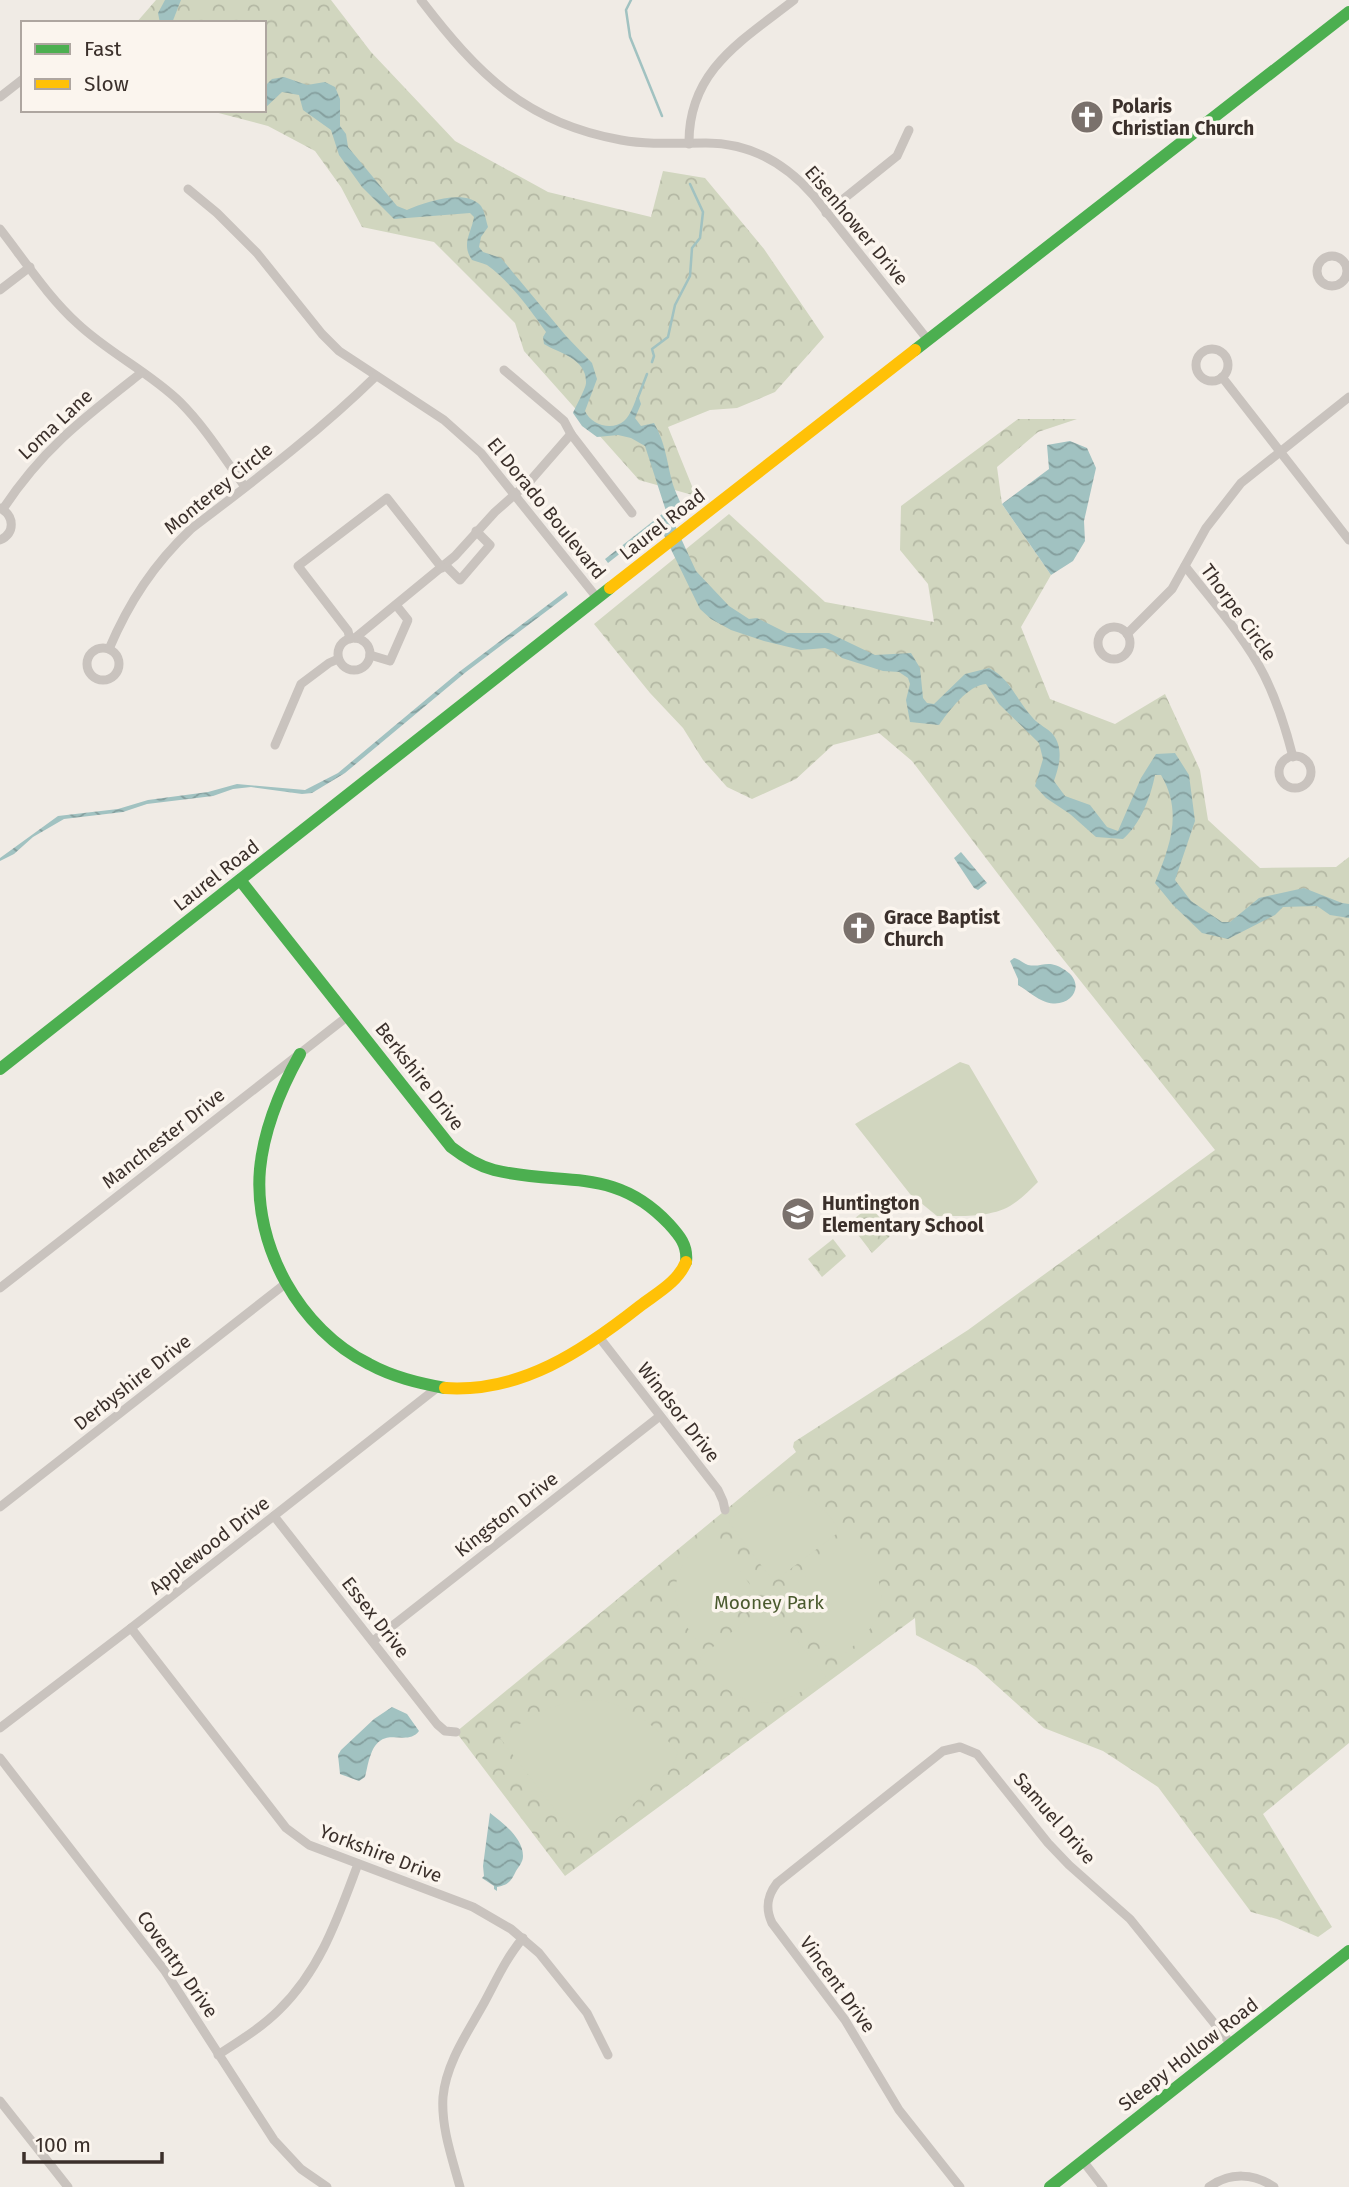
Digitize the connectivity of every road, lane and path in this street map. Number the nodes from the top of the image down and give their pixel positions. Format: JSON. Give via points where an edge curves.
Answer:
{"nodes":[{"id":1,"x":421,"y":0,"type":"edge"},
{"id":2,"x":794,"y":0,"type":"edge"},
{"id":3,"x":1349,"y":12,"type":"edge"},
{"id":4,"x":21,"y":81,"type":"edge"},
{"id":5,"x":0,"y":97,"type":"edge"},
{"id":6,"x":909,"y":130,"type":"dead end"},
{"id":7,"x":689,"y":144,"type":"junction"},
{"id":8,"x":188,"y":190,"type":"dead end"},
{"id":9,"x":826,"y":213,"type":"junction"},
{"id":10,"x":0,"y":229,"type":"edge"},
{"id":11,"x":30,"y":267,"type":"junction"},
{"id":12,"x":1342,"y":283,"type":"dead end"},
{"id":13,"x":0,"y":290,"type":"edge"},
{"id":14,"x":1349,"y":292,"type":"edge"},
{"id":15,"x":928,"y":340,"type":"junction"},
{"id":16,"x":504,"y":370,"type":"dead end"},
{"id":17,"x":141,"y":373,"type":"junction"},
{"id":18,"x":376,"y":376,"type":"junction"},
{"id":19,"x":1222,"y":377,"type":"dead end"},
{"id":20,"x":1349,"y":397,"type":"edge"},
{"id":21,"x":571,"y":434,"type":"junction"},
{"id":22,"x":1280,"y":451,"type":"junction"},
{"id":23,"x":245,"y":487,"type":"junction"},
{"id":24,"x":516,"y":494,"type":"junction"},
{"id":25,"x":1,"y":509,"type":"edge"},
{"id":26,"x":632,"y":513,"type":"dead end"},
{"id":27,"x":476,"y":531,"type":"junction"},
{"id":28,"x":0,"y":540,"type":"edge"},
{"id":29,"x":1349,"y":540,"type":"edge"},
{"id":30,"x":1185,"y":566,"type":"junction"},
{"id":31,"x":443,"y":567,"type":"junction"},
{"id":32,"x":598,"y":599,"type":"junction"},
{"id":33,"x":396,"y":605,"type":"junction"},
{"id":34,"x":1127,"y":634,"type":"dead end"},
{"id":35,"x":352,"y":639,"type":"junction"},
{"id":36,"x":109,"y":649,"type":"dead end"},
{"id":37,"x":370,"y":655,"type":"junction"},
{"id":38,"x":338,"y":659,"type":"junction"},
{"id":39,"x":275,"y":745,"type":"dead end"},
{"id":40,"x":1293,"y":757,"type":"dead end"},
{"id":41,"x":240,"y":880,"type":"junction"},
{"id":42,"x":348,"y":1016,"type":"junction"},
{"id":43,"x":300,"y":1054,"type":"junction"},
{"id":44,"x":0,"y":1069,"type":"edge"},
{"id":45,"x":285,"y":1284,"type":"junction"},
{"id":46,"x":0,"y":1288,"type":"edge"},
{"id":47,"x":599,"y":1337,"type":"junction"},
{"id":48,"x":438,"y":1387,"type":"junction"},
{"id":49,"x":660,"y":1416,"type":"junction"},
{"id":50,"x":0,"y":1507,"type":"edge"},
{"id":51,"x":725,"y":1510,"type":"dead end"},
{"id":52,"x":274,"y":1516,"type":"junction"},
{"id":53,"x":131,"y":1628,"type":"junction"},
{"id":54,"x":373,"y":1640,"type":"junction"},
{"id":55,"x":0,"y":1728,"type":"edge"},
{"id":56,"x":456,"y":1732,"type":"dead end"},
{"id":57,"x":0,"y":1758,"type":"edge"},
{"id":58,"x":858,"y":1818,"type":"joint"},
{"id":59,"x":358,"y":1864,"type":"junction"},
{"id":60,"x":523,"y":1938,"type":"junction"},
{"id":61,"x":1349,"y":1951,"type":"edge"},
{"id":62,"x":1231,"y":2044,"type":"junction"},
{"id":63,"x":218,"y":2055,"type":"junction"},
{"id":64,"x":608,"y":2055,"type":"dead end"},
{"id":65,"x":0,"y":2101,"type":"edge"},
{"id":66,"x":1083,"y":2161,"type":"junction"},
{"id":67,"x":68,"y":2187,"type":"edge"},
{"id":68,"x":327,"y":2187,"type":"edge"},
{"id":69,"x":460,"y":2187,"type":"edge"},
{"id":70,"x":960,"y":2187,"type":"edge"},
{"id":71,"x":1050,"y":2187,"type":"edge"},
{"id":72,"x":1103,"y":2187,"type":"edge"},
{"id":73,"x":1209,"y":2187,"type":"edge"},
{"id":74,"x":1274,"y":2187,"type":"edge"}],
"edges":[{"from":1,"to":7,"type":"street","name":"Eisenhower Drive","via":[[472,63],[530,107],[597,135],[645,144]]},
{"from":2,"to":7,"type":"street","via":[[716,64],[694,104]]},
{"from":3,"to":15,"type":"street","name":"Laurel Road"},
{"from":4,"to":5,"type":"street"},
{"from":6,"to":9,"type":"street","via":[[897,156]]},
{"from":7,"to":9,"type":"street","name":"Eisenhower Drive","via":[[741,147],[775,162],[802,182]]},
{"from":8,"to":18,"type":"street","name":"El Dorado Boulevard","via":[[257,253],[322,334]]},
{"from":9,"to":15,"type":"street","name":"Eisenhower Drive"},
{"from":10,"to":11,"type":"street"},
{"from":11,"to":13,"type":"street"},
{"from":11,"to":17,"type":"street","via":[[76,323]]},
{"from":12,"to":14,"type":"street"},
{"from":15,"to":32,"type":"street","name":"Laurel Road"},
{"from":16,"to":21,"type":"street","via":[[564,421]]},
{"from":17,"to":23,"type":"street","via":[[194,418]]},
{"from":17,"to":25,"type":"street","name":"Loma Lane","via":[[52,446]]},
{"from":18,"to":23,"type":"street","name":"Monterey Circle","via":[[341,411]]},
{"from":18,"to":24,"type":"street","name":"El Dorado Boulevard","via":[[463,436]]},
{"from":19,"to":22,"type":"street"},
{"from":20,"to":22,"type":"street"},
{"from":21,"to":24,"type":"street"},
{"from":21,"to":26,"type":"street"},
{"from":22,"to":29,"type":"street"},
{"from":22,"to":30,"type":"street","via":[[1220,508]]},
{"from":23,"to":36,"type":"street","name":"Monterey Circle","via":[[191,529],[156,565]]},
{"from":24,"to":27,"type":"street"},
{"from":24,"to":32,"type":"street","name":"El Dorado Boulevard"},
{"from":25,"to":28,"type":"street","name":"Loma Lane","via":[[10,517],[11,528]]},
{"from":27,"to":31,"type":"street"},
{"from":27,"to":31,"type":"street","via":[[490,545],[460,580]]},
{"from":30,"to":34,"type":"street","via":[[1172,589]]},
{"from":30,"to":40,"type":"street","name":"Thorpe Circle","via":[[1263,673]]},
{"from":31,"to":33,"type":"street"},
{"from":31,"to":35,"type":"street","via":[[387,498],[298,566]]},
{"from":32,"to":41,"type":"street","name":"Laurel Road"},
{"from":33,"to":35,"type":"street"},
{"from":33,"to":37,"type":"street","via":[[408,620],[390,661]]},
{"from":35,"to":37,"type":"street","via":[[365,643]]},
{"from":35,"to":38,"type":"street","via":[[341,645]]},
{"from":37,"to":38,"type":"street","via":[[364,666],[355,670],[345,668]]},
{"from":38,"to":39,"type":"street","via":[[301,684]]},
{"from":41,"to":42,"type":"street","name":"Berkshire Drive"},
{"from":41,"to":44,"type":"street","name":"Laurel Road"},
{"from":42,"to":43,"type":"street","name":"Manchester Drive"},
{"from":42,"to":47,"type":"street","name":"Berkshire Drive","via":[[445,1141],[466,1158],[494,1170],[625,1188],[652,1205],[678,1235],[688,1253],[684,1268]]},
{"from":43,"to":45,"type":"street","via":[[271,1118],[259,1176],[263,1225]]},
{"from":43,"to":46,"type":"street","name":"Manchester Drive"},
{"from":45,"to":48,"type":"street","via":[[307,1315],[344,1351],[379,1371]]},
{"from":45,"to":50,"type":"street","name":"Derbyshire Drive"},
{"from":47,"to":48,"type":"street","via":[[562,1362],[525,1378],[490,1387]]},
{"from":47,"to":49,"type":"street","name":"Windsor Drive"},
{"from":48,"to":52,"type":"street","name":"Applewood Drive"},
{"from":49,"to":51,"type":"street","name":"Windsor Drive","via":[[718,1490]]},
{"from":49,"to":54,"type":"street","name":"Kingston Drive"},
{"from":52,"to":53,"type":"street","name":"Applewood Drive"},
{"from":52,"to":54,"type":"street","name":"Essex Drive"},
{"from":53,"to":55,"type":"street","name":"Applewood Drive"},
{"from":53,"to":59,"type":"street","name":"Yorkshire Drive","via":[[286,1828],[309,1845]]},
{"from":54,"to":56,"type":"street","name":"Essex Drive","via":[[437,1724]]},
{"from":57,"to":63,"type":"street","name":"Coventry Drive","via":[[165,1970]]},
{"from":58,"to":62,"type":"street","name":"Samuel Drive","via":[[943,1751],[960,1747],[976,1754],[1048,1843],[1130,1919]]},
{"from":58,"to":70,"type":"street","name":"Vincent Drive","via":[[776,1883],[768,1899],[768,1915],[845,2020],[899,2110]]},
{"from":59,"to":60,"type":"street","name":"Yorkshire Drive","via":[[472,1906]]},
{"from":59,"to":63,"type":"street","via":[[333,1931],[310,1974],[260,2027]]},
{"from":60,"to":64,"type":"street","name":"Yorkshire Drive","via":[[587,2013]]},
{"from":60,"to":69,"type":"street","via":[[463,2041],[446,2081],[444,2123]]},
{"from":61,"to":62,"type":"street","name":"Sleepy Hollow Road"},
{"from":62,"to":66,"type":"street","name":"Sleepy Hollow Road"},
{"from":63,"to":68,"type":"street","name":"Coventry Drive","via":[[281,2149]]},
{"from":65,"to":67,"type":"street"},
{"from":66,"to":71,"type":"street","name":"Sleepy Hollow Road"},
{"from":66,"to":72,"type":"street"},
{"from":73,"to":74,"type":"street","via":[[1243,2176]]}]}
